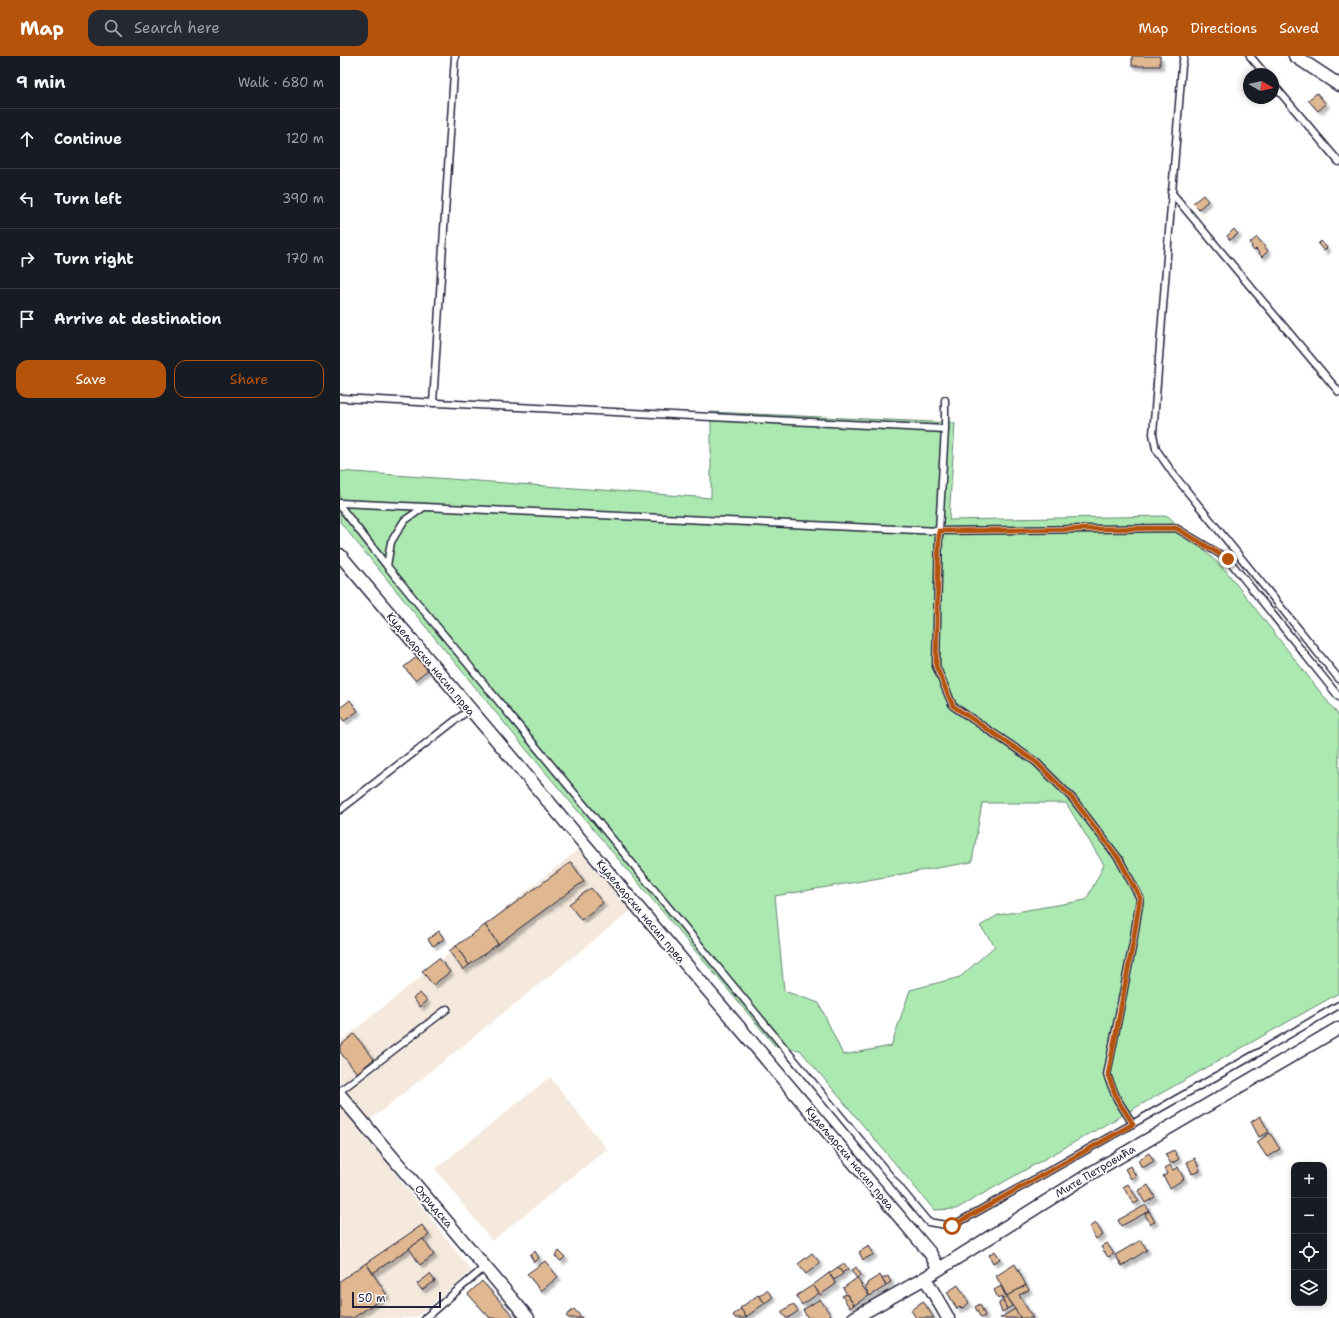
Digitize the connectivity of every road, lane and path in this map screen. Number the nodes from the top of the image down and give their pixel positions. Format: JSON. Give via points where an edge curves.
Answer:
{"nodes":[{"id":1,"x":455,"y":56,"type":"edge"},
{"id":2,"x":1184,"y":56,"type":"edge"},
{"id":3,"x":1250,"y":56,"type":"edge"},
{"id":4,"x":1295,"y":56,"type":"edge"},
{"id":5,"x":1260,"y":68,"type":"edge"},
{"id":6,"x":1339,"y":84,"type":"edge"},
{"id":7,"x":1279,"y":91,"type":"edge"},
{"id":8,"x":1339,"y":162,"type":"edge"},
{"id":9,"x":1172,"y":192,"type":"junction"},
{"id":10,"x":1339,"y":392,"type":"edge"},
{"id":11,"x":340,"y":398,"type":"edge"},
{"id":12,"x":945,"y":400,"type":"dead end"},
{"id":13,"x":433,"y":403,"type":"junction"},
{"id":14,"x":945,"y":429,"type":"junction"},
{"id":15,"x":340,"y":504,"type":"edge"},
{"id":16,"x":424,"y":507,"type":"junction"},
{"id":17,"x":939,"y":531,"type":"junction"},
{"id":18,"x":340,"y":555,"type":"edge"},
{"id":19,"x":388,"y":566,"type":"junction"},
{"id":20,"x":1339,"y":679,"type":"edge"},
{"id":21,"x":1339,"y":697,"type":"edge"},
{"id":22,"x":470,"y":709,"type":"junction"},
{"id":23,"x":340,"y":810,"type":"edge"},
{"id":24,"x":1339,"y":1005,"type":"edge"},
{"id":25,"x":447,"y":1009,"type":"dead end"},
{"id":26,"x":1339,"y":1028,"type":"edge"},
{"id":27,"x":340,"y":1091,"type":"edge"},
{"id":28,"x":340,"y":1095,"type":"edge"},
{"id":29,"x":1133,"y":1124,"type":"junction"},
{"id":30,"x":485,"y":1267,"type":"junction"},
{"id":31,"x":939,"y":1268,"type":"junction"},
{"id":32,"x":925,"y":1278,"type":"junction"},
{"id":33,"x":425,"y":1318,"type":"edge"},
{"id":34,"x":528,"y":1318,"type":"edge"},
{"id":35,"x":854,"y":1318,"type":"edge"},
{"id":36,"x":948,"y":1318,"type":"edge"}],
"edges":[{"from":1,"to":13,"type":"lane"},
{"from":2,"to":9,"type":"lane"},
{"from":3,"to":5,"type":"lane"},
{"from":4,"to":6,"type":"street"},
{"from":7,"to":8,"type":"lane"},
{"from":9,"to":10,"type":"lane"},
{"from":9,"to":20,"type":"lane","via":[[1153,434],[1156,449],[1174,475]]},
{"from":11,"to":13,"type":"lane"},
{"from":12,"to":14,"type":"lane"},
{"from":13,"to":14,"type":"lane"},
{"from":14,"to":17,"type":"lane"},
{"from":15,"to":16,"type":"lane"},
{"from":15,"to":19,"type":"lane"},
{"from":16,"to":17,"type":"lane"},
{"from":16,"to":19,"type":"lane","via":[[404,521],[391,542]]},
{"from":17,"to":21,"type":"lane","via":[[1176,528],[1228,559]]},
{"from":17,"to":29,"type":"lane","via":[[936,666],[953,706],[1036,762],[1073,799],[1119,859],[1140,898],[1108,1075],[1117,1099]]},
{"from":18,"to":22,"type":"street","name":"Кудељарски насип прва"},
{"from":19,"to":29,"type":"lane","via":[[928,1222],[952,1226]]},
{"from":22,"to":23,"type":"lane"},
{"from":22,"to":31,"type":"street","name":"Кудељарски насип прва","via":[[930,1253]]},
{"from":24,"to":29,"type":"lane"},
{"from":25,"to":27,"type":"lane"},
{"from":26,"to":31,"type":"street","name":"Мите Петровића","via":[[1088,1175]]},
{"from":28,"to":30,"type":"street","name":"Охридска"},
{"from":30,"to":33,"type":"lane"},
{"from":30,"to":34,"type":"street","name":"Охридска"},
{"from":31,"to":32,"type":"street","name":"Мите Петровића"},
{"from":32,"to":35,"type":"street","name":"Мите Петровића"},
{"from":32,"to":36,"type":"street"}]}
